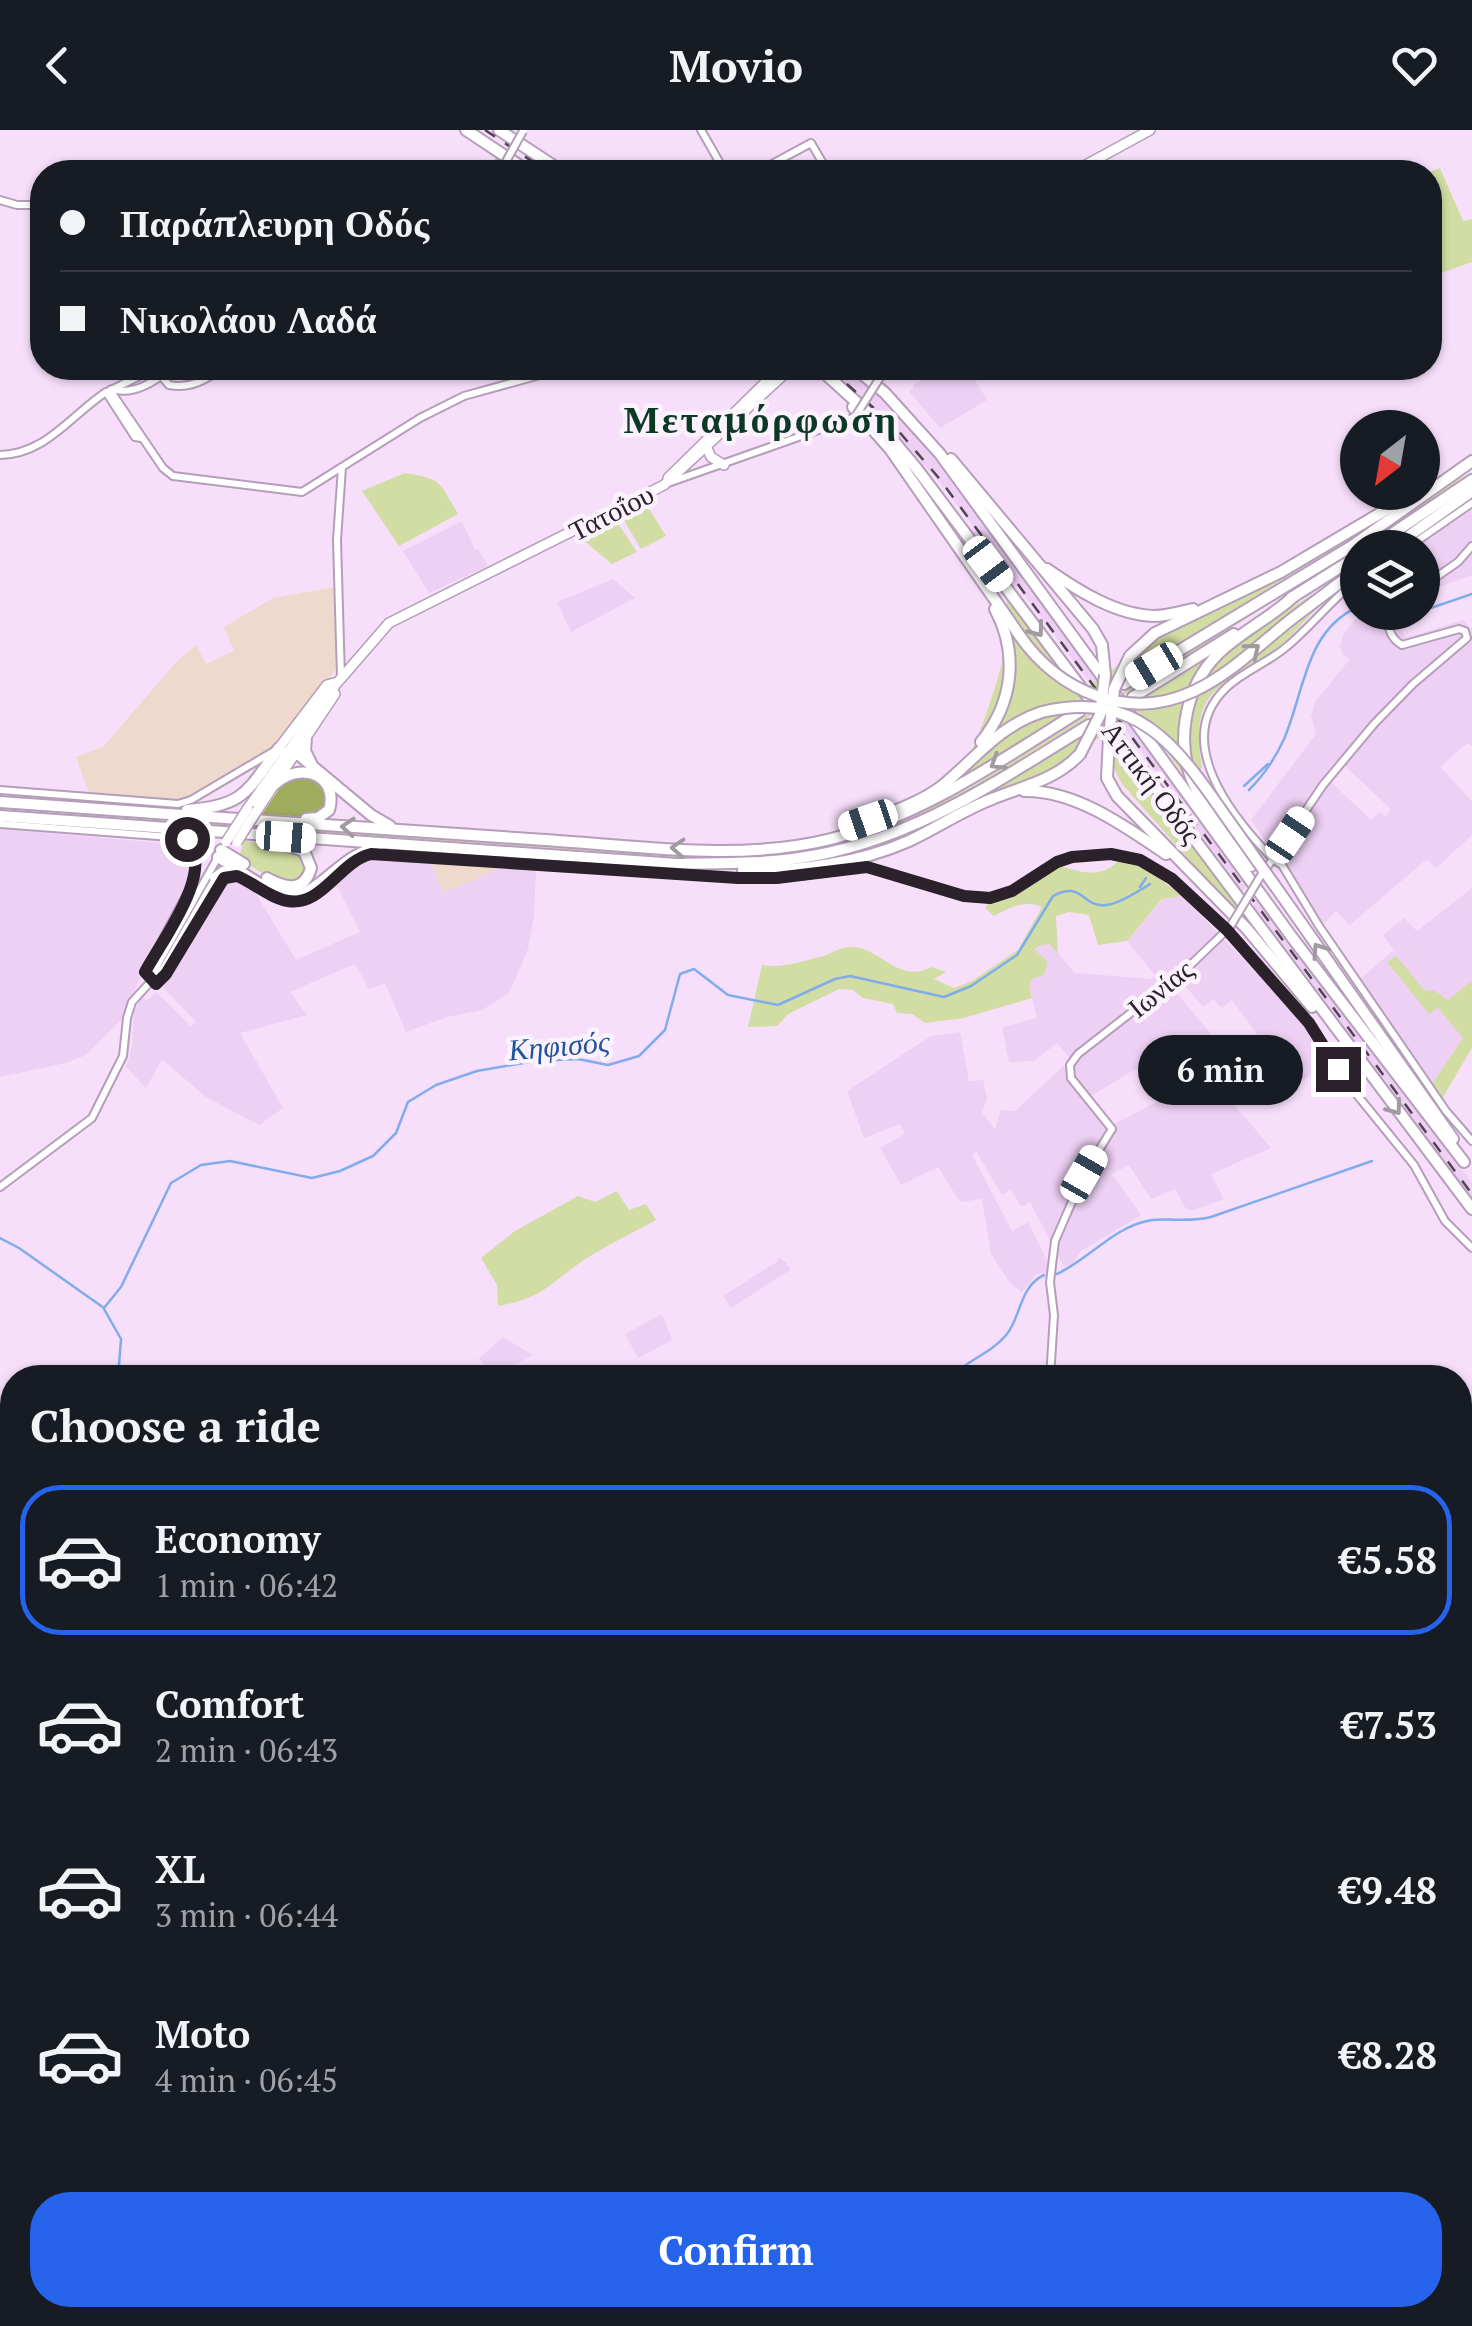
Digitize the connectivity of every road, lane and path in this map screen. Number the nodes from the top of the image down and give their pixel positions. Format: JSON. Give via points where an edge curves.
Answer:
{"nodes":[{"id":1,"x":466,"y":130,"type":"edge"},
{"id":2,"x":499,"y":130,"type":"edge"},
{"id":3,"x":700,"y":130,"type":"edge"},
{"id":4,"x":1150,"y":130,"type":"edge"},
{"id":5,"x":1162,"y":130,"type":"edge"},
{"id":6,"x":524,"y":131,"type":"edge"},
{"id":7,"x":504,"y":160,"type":"edge"},
{"id":8,"x":511,"y":160,"type":"edge"},
{"id":9,"x":545,"y":160,"type":"edge"},
{"id":10,"x":717,"y":160,"type":"edge"},
{"id":11,"x":779,"y":160,"type":"edge"},
{"id":12,"x":821,"y":160,"type":"edge"},
{"id":13,"x":1095,"y":160,"type":"edge"},
{"id":14,"x":1106,"y":160,"type":"edge"},
{"id":15,"x":0,"y":200,"type":"edge"},
{"id":16,"x":30,"y":205,"type":"edge"},
{"id":17,"x":130,"y":380,"type":"edge"},
{"id":18,"x":153,"y":380,"type":"edge"},
{"id":19,"x":165,"y":380,"type":"edge"},
{"id":20,"x":204,"y":380,"type":"edge"},
{"id":21,"x":522,"y":380,"type":"edge"},
{"id":22,"x":767,"y":380,"type":"edge"},
{"id":23,"x":777,"y":380,"type":"edge"},
{"id":24,"x":828,"y":380,"type":"edge"},
{"id":25,"x":831,"y":380,"type":"edge"},
{"id":26,"x":870,"y":380,"type":"edge"},
{"id":27,"x":874,"y":380,"type":"edge"},
{"id":28,"x":877,"y":380,"type":"edge"},
{"id":29,"x":109,"y":390,"type":"junction"},
{"id":30,"x":706,"y":446,"type":"junction"},
{"id":31,"x":0,"y":455,"type":"edge"},
{"id":32,"x":1472,"y":462,"type":"edge"},
{"id":33,"x":724,"y":464,"type":"junction"},
{"id":34,"x":342,"y":467,"type":"junction"},
{"id":35,"x":1452,"y":476,"type":"junction"},
{"id":36,"x":1472,"y":480,"type":"edge"},
{"id":37,"x":1440,"y":482,"type":"edge"},
{"id":38,"x":664,"y":484,"type":"junction"},
{"id":39,"x":1472,"y":491,"type":"edge"},
{"id":40,"x":1472,"y":503,"type":"edge"},
{"id":41,"x":1387,"y":510,"type":"edge"},
{"id":42,"x":1398,"y":530,"type":"edge"},
{"id":43,"x":1417,"y":530,"type":"edge"},
{"id":44,"x":1433,"y":530,"type":"edge"},
{"id":45,"x":952,"y":535,"type":"junction"},
{"id":46,"x":1472,"y":546,"type":"edge"},
{"id":47,"x":1033,"y":558,"type":"junction"},
{"id":48,"x":1340,"y":567,"type":"edge"},
{"id":49,"x":1440,"y":574,"type":"edge"},
{"id":50,"x":1340,"y":583,"type":"edge"},
{"id":51,"x":1293,"y":596,"type":"junction"},
{"id":52,"x":1340,"y":596,"type":"edge"},
{"id":53,"x":1213,"y":604,"type":"junction"},
{"id":54,"x":1390,"y":630,"type":"edge"},
{"id":55,"x":339,"y":661,"type":"junction"},
{"id":56,"x":352,"y":663,"type":"junction"},
{"id":57,"x":339,"y":680,"type":"junction"},
{"id":58,"x":306,"y":738,"type":"junction"},
{"id":59,"x":286,"y":751,"type":"junction"},
{"id":60,"x":311,"y":764,"type":"junction"},
{"id":61,"x":248,"y":767,"type":"junction"},
{"id":62,"x":258,"y":775,"type":"junction"},
{"id":63,"x":948,"y":780,"type":"junction"},
{"id":64,"x":275,"y":784,"type":"junction"},
{"id":65,"x":0,"y":790,"type":"edge"},
{"id":66,"x":1013,"y":792,"type":"junction"},
{"id":67,"x":0,"y":802,"type":"edge"},
{"id":68,"x":253,"y":809,"type":"junction"},
{"id":69,"x":156,"y":813,"type":"junction"},
{"id":70,"x":0,"y":816,"type":"edge"},
{"id":71,"x":280,"y":822,"type":"junction"},
{"id":72,"x":0,"y":824,"type":"edge"},
{"id":73,"x":416,"y":832,"type":"junction"},
{"id":74,"x":253,"y":834,"type":"junction"},
{"id":75,"x":419,"y":846,"type":"junction"},
{"id":76,"x":775,"y":849,"type":"junction"},
{"id":77,"x":226,"y":851,"type":"junction"},
{"id":78,"x":1273,"y":859,"type":"junction"},
{"id":79,"x":677,"y":864,"type":"junction"},
{"id":80,"x":245,"y":868,"type":"junction"},
{"id":81,"x":1185,"y":868,"type":"junction"},
{"id":82,"x":216,"y":878,"type":"junction"},
{"id":83,"x":1270,"y":903,"type":"junction"},
{"id":84,"x":1228,"y":928,"type":"junction"},
{"id":85,"x":151,"y":979,"type":"junction"},
{"id":86,"x":1346,"y":1044,"type":"junction"},
{"id":87,"x":1472,"y":1141,"type":"edge"},
{"id":88,"x":0,"y":1187,"type":"edge"},
{"id":89,"x":1472,"y":1210,"type":"edge"},
{"id":90,"x":1472,"y":1248,"type":"edge"},
{"id":91,"x":1051,"y":1365,"type":"edge"}],
"edges":[{"from":1,"to":8,"type":"highway"},
{"from":2,"to":9,"type":"highway"},
{"from":3,"to":10,"type":"street"},
{"from":4,"to":13,"type":"main road"},
{"from":5,"to":14,"type":"main road"},
{"from":6,"to":7,"type":"street","bridge":true},
{"from":11,"to":12,"type":"street","via":[[811,142]]},
{"from":15,"to":16,"type":"street"},
{"from":17,"to":29,"type":"street"},
{"from":18,"to":29,"type":"street","via":[[129,391]]},
{"from":19,"to":20,"type":"street","via":[[185,386]]},
{"from":21,"to":34,"type":"street","via":[[464,396]]},
{"from":22,"to":38,"type":"main road"},
{"from":23,"to":30,"type":"main road"},
{"from":24,"to":45,"type":"highway","via":[[875,430]]},
{"from":25,"to":86,"type":"highway","name":"Αττική Οδός","one_way":true,"via":[[917,469]]},
{"from":26,"to":83,"type":"highway","name":"Αττική Οδός","via":[[940,454]]},
{"from":27,"to":47,"type":"highway","via":[[907,408]]},
{"from":28,"to":33,"type":"street","name":"Τατοΐου","bridge":true,"via":[[855,417]]},
{"from":29,"to":31,"type":"street","via":[[33,450]]},
{"from":29,"to":34,"type":"street","via":[[139,438],[169,474],[183,479],[302,492]]},
{"from":30,"to":33,"type":"main road"},
{"from":30,"to":38,"type":"main road"},
{"from":32,"to":35,"type":"highway"},
{"from":33,"to":38,"type":"street","name":"Τατοΐου"},
{"from":34,"to":55,"type":"street"},
{"from":35,"to":37,"type":"highway"},
{"from":35,"to":76,"type":"highway","one_way":true,"bridge":true,"via":[[1352,546],[975,777],[910,812],[836,838]]},
{"from":36,"to":42,"type":"highway"},
{"from":38,"to":56,"type":"main road","name":"Τατοΐου","via":[[398,617]]},
{"from":39,"to":43,"type":"highway"},
{"from":40,"to":44,"type":"street"},
{"from":41,"to":53,"type":"highway"},
{"from":45,"to":50,"type":"highway","one_way":true,"bridge":true,"via":[[1043,666],[1075,688],[1116,702],[1148,703],[1199,689]]},
{"from":45,"to":63,"type":"highway","via":[[1004,626],[1010,680],[992,728]]},
{"from":46,"to":49,"type":"street"},
{"from":47,"to":53,"type":"highway","via":[[1076,588],[1136,613],[1168,615]]},
{"from":47,"to":66,"type":"highway","bridge":true,"via":[[1093,629],[1104,656],[1100,715],[1080,754],[1058,773]]},
{"from":48,"to":51,"type":"highway"},
{"from":51,"to":79,"type":"highway","bridge":true,"via":[[942,814],[886,838],[791,860]]},
{"from":51,"to":83,"type":"highway","via":[[1212,662],[1189,702],[1184,732],[1196,788]]},
{"from":52,"to":78,"type":"street","via":[[1287,646],[1228,686],[1208,715],[1203,745],[1210,772]]},
{"from":53,"to":81,"type":"highway","bridge":true,"via":[[1156,632],[1130,656],[1114,689],[1109,784]]},
{"from":54,"to":78,"type":"street","name":"Ιωνίας","via":[[1402,645],[1459,628],[1467,638],[1374,724]]},
{"from":55,"to":56,"type":"main road"},
{"from":55,"to":57,"type":"street"},
{"from":56,"to":57,"type":"main road","name":"Τατοΐου"},
{"from":57,"to":58,"type":"main road","name":"Τατοΐου"},
{"from":57,"to":59,"type":"main road","via":[[327,686]]},
{"from":58,"to":59,"type":"main road","name":"Τατοΐου"},
{"from":58,"to":60,"type":"highway"},
{"from":59,"to":60,"type":"highway"},
{"from":59,"to":61,"type":"street"},
{"from":59,"to":62,"type":"highway"},
{"from":59,"to":64,"type":"main road","name":"Τατοΐου"},
{"from":59,"to":68,"type":"main road","name":"Τατοΐου"},
{"from":60,"to":73,"type":"highway","via":[[376,819]]},
{"from":61,"to":62,"type":"highway"},
{"from":61,"to":65,"type":"street","via":[[178,804]]},
{"from":62,"to":69,"type":"highway","via":[[224,806]]},
{"from":63,"to":76,"type":"highway","via":[[896,810]]},
{"from":83,"to":63,"type":"highway","name":"Αττική Οδός","one_way":true,"bridge":true,"via":[[1464,1162],[1170,741],[1111,712],[1042,712],[994,736]]},
{"from":64,"to":68,"type":"main road","name":"Τατοΐου"},
{"from":64,"to":71,"type":"highway","via":[[302,770],[323,782],[332,797],[322,816]]},
{"from":66,"to":79,"type":"highway","via":[[857,858],[775,870]]},
{"from":66,"to":81,"type":"highway","via":[[1068,798]]},
{"from":67,"to":69,"type":"highway"},
{"from":68,"to":77,"type":"main road","name":"Τατοΐου","bridge":true},
{"from":69,"to":71,"type":"highway"},
{"from":70,"to":74,"type":"highway"},
{"from":73,"to":71,"type":"highway","one_way":true},
{"from":72,"to":85,"type":"street","via":[[191,842],[195,879],[145,972]]},
{"from":76,"to":73,"type":"highway","one_way":true},
{"from":74,"to":75,"type":"highway"},
{"from":74,"to":80,"type":"highway","via":[[301,849],[310,871],[302,884],[286,887]]},
{"from":75,"to":79,"type":"highway"},
{"from":75,"to":80,"type":"highway","via":[[358,852],[298,896],[279,892]]},
{"from":77,"to":80,"type":"highway"},
{"from":77,"to":80,"type":"highway"},
{"from":77,"to":82,"type":"street","name":"Τατοΐου"},
{"from":77,"to":85,"type":"street","name":"Τατοΐου"},
{"from":78,"to":84,"type":"street","name":"Ιωνίας","bridge":true},
{"from":78,"to":87,"type":"street"},
{"from":80,"to":82,"type":"highway"},
{"from":81,"to":86,"type":"highway","via":[[1248,928]]},
{"from":82,"to":85,"type":"street","name":"Τατοΐου"},
{"from":84,"to":85,"type":"street","via":[[1162,871],[1111,854],[1065,859],[990,898],[867,867],[738,878],[371,854],[311,898],[295,902],[230,876],[214,890],[164,978],[156,984]]},
{"from":84,"to":90,"type":"street","via":[[1309,1023],[1414,1165],[1445,1221]]},
{"from":84,"to":91,"type":"street","name":"Ιωνίας","via":[[1073,1058],[1068,1070],[1112,1129],[1060,1226],[1050,1282]]},
{"from":85,"to":88,"type":"street","name":"Τατοΐου","via":[[130,1008],[123,1056],[92,1118]]},
{"from":86,"to":89,"type":"highway","name":"Αττική Οδός","one_way":true}]}
